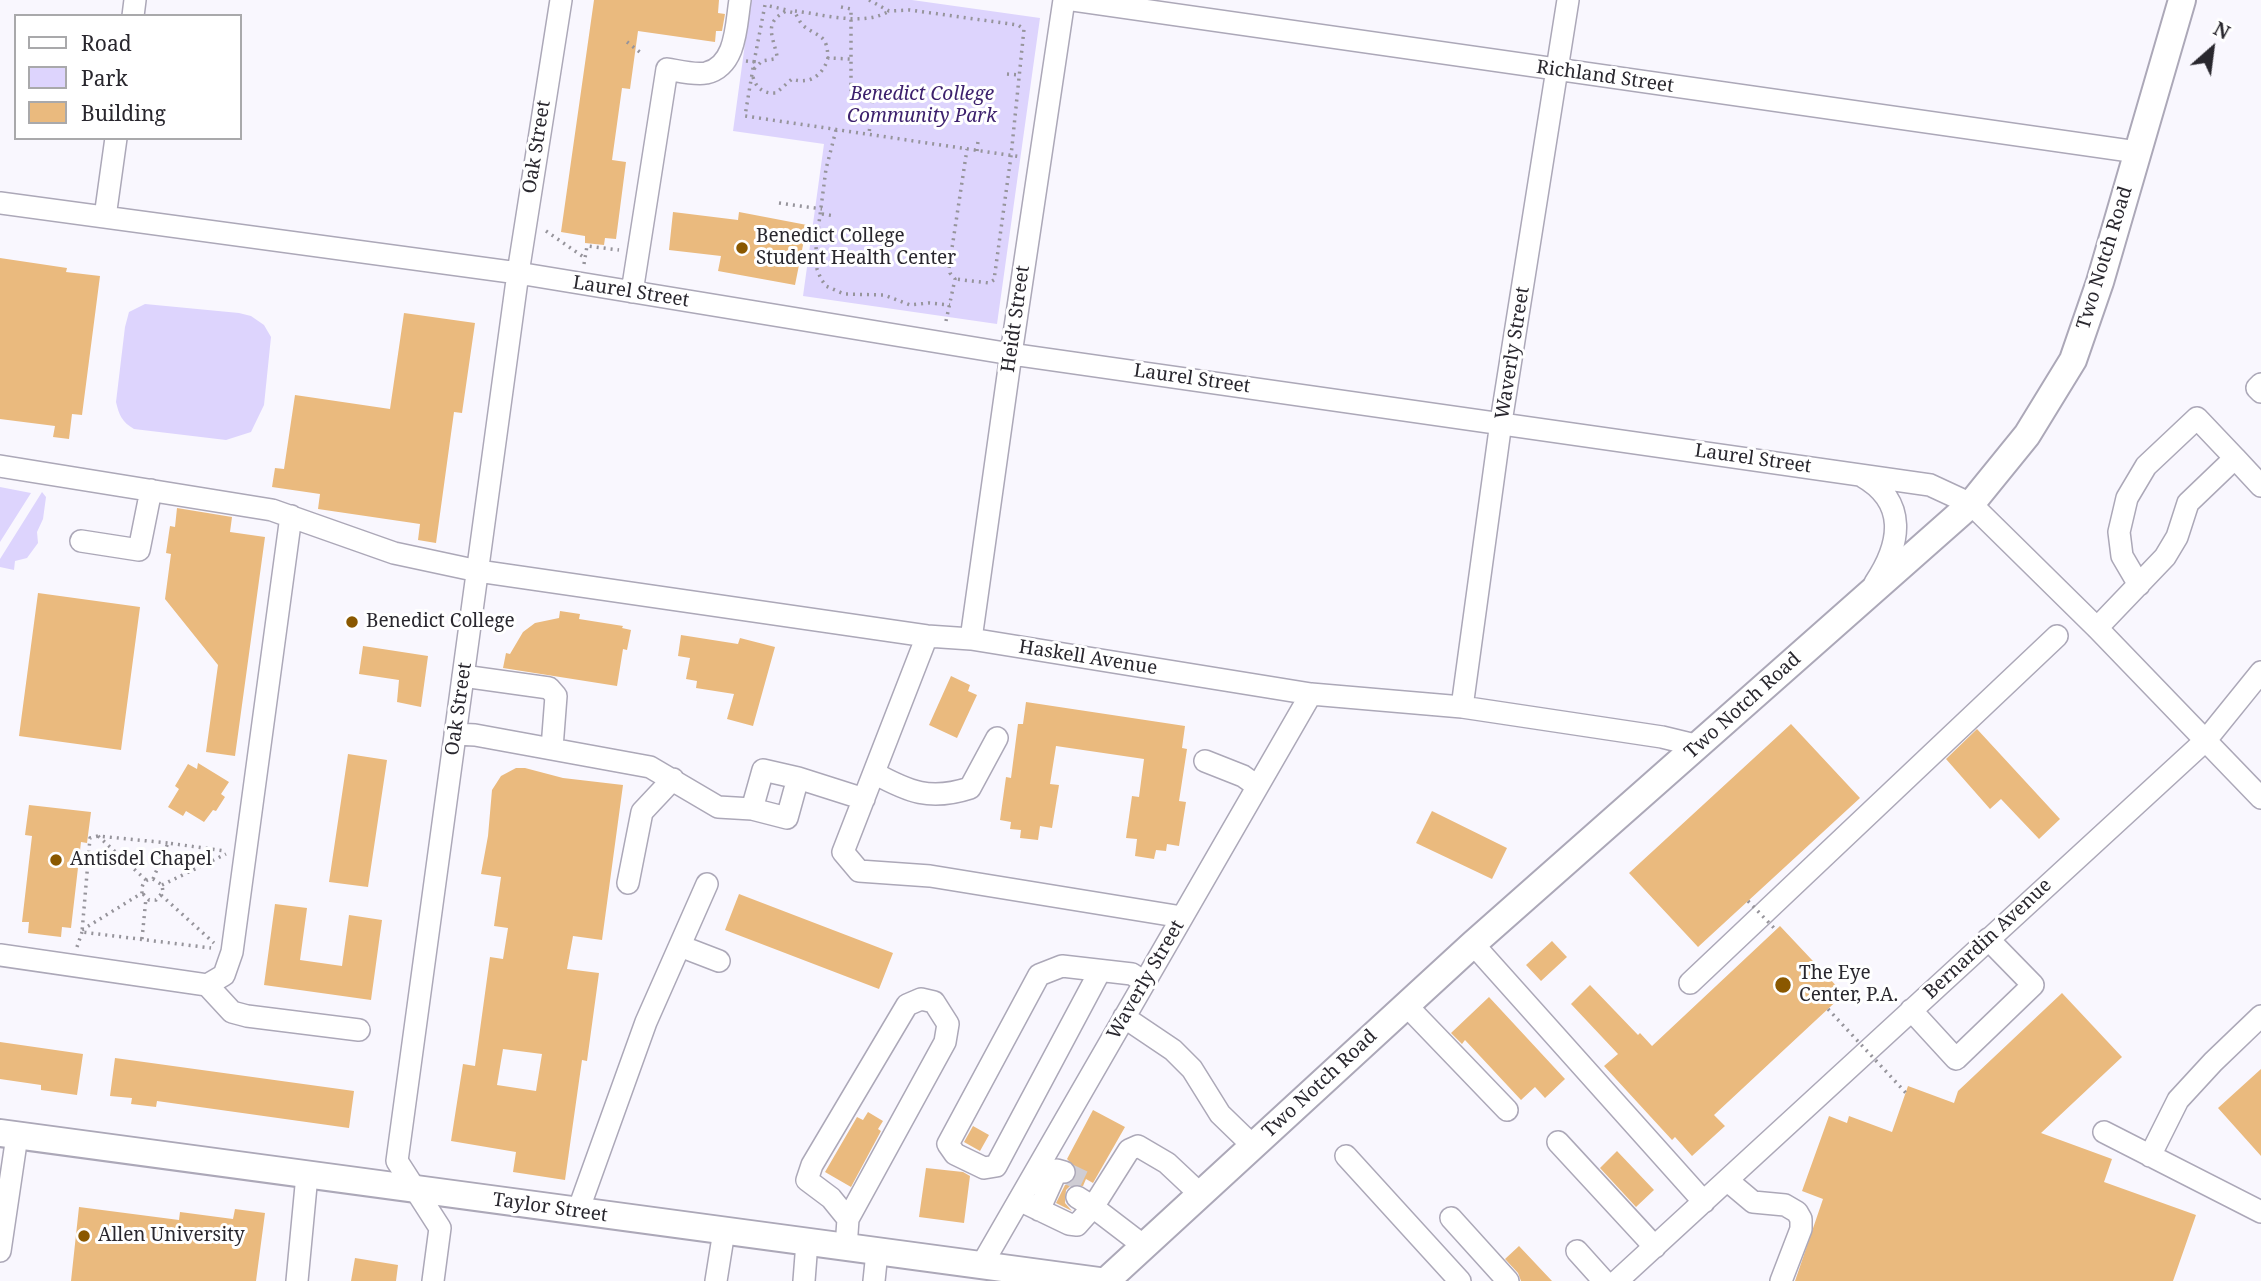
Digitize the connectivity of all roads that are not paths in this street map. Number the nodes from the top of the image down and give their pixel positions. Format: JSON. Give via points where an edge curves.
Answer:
{"nodes":[{"id":1,"x":561,"y":0,"type":"edge"},
{"id":2,"x":740,"y":0,"type":"edge"},
{"id":3,"x":1064,"y":0,"type":"edge"},
{"id":4,"x":1073,"y":0,"type":"edge"},
{"id":5,"x":1568,"y":0,"type":"edge"},
{"id":6,"x":2182,"y":0,"type":"edge"},
{"id":7,"x":1559,"y":70,"type":"junction"},
{"id":8,"x":116,"y":140,"type":"edge"},
{"id":9,"x":2137,"y":152,"type":"junction"},
{"id":10,"x":0,"y":202,"type":"edge"},
{"id":11,"x":104,"y":217,"type":"junction"},
{"id":12,"x":518,"y":273,"type":"junction"},
{"id":13,"x":632,"y":292,"type":"junction"},
{"id":14,"x":1011,"y":354,"type":"junction"},
{"id":15,"x":2261,"y":384,"type":"edge"},
{"id":16,"x":2261,"y":392,"type":"edge"},
{"id":17,"x":1501,"y":422,"type":"junction"},
{"id":18,"x":2235,"y":458,"type":"junction"},
{"id":19,"x":0,"y":466,"type":"edge"},
{"id":20,"x":1860,"y":475,"type":"junction"},
{"id":21,"x":2261,"y":486,"type":"edge"},
{"id":22,"x":151,"y":490,"type":"junction"},
{"id":23,"x":1971,"y":504,"type":"junction"},
{"id":24,"x":291,"y":516,"type":"junction"},
{"id":25,"x":81,"y":541,"type":"dead end"},
{"id":26,"x":477,"y":578,"type":"junction"},
{"id":27,"x":2139,"y":584,"type":"junction"},
{"id":28,"x":1864,"y":599,"type":"junction"},
{"id":29,"x":2097,"y":628,"type":"junction"},
{"id":30,"x":927,"y":636,"type":"junction"},
{"id":31,"x":2057,"y":636,"type":"dead end"},
{"id":32,"x":971,"y":639,"type":"junction"},
{"id":33,"x":2261,"y":672,"type":"edge"},
{"id":34,"x":463,"y":676,"type":"junction"},
{"id":35,"x":1311,"y":694,"type":"junction"},
{"id":36,"x":1462,"y":707,"type":"junction"},
{"id":37,"x":455,"y":734,"type":"junction"},
{"id":38,"x":997,"y":738,"type":"dead end"},
{"id":39,"x":2206,"y":740,"type":"junction"},
{"id":40,"x":1699,"y":746,"type":"junction"},
{"id":41,"x":552,"y":748,"type":"junction"},
{"id":42,"x":1205,"y":761,"type":"dead end"},
{"id":43,"x":874,"y":773,"type":"junction"},
{"id":44,"x":798,"y":778,"type":"junction"},
{"id":45,"x":673,"y":779,"type":"junction"},
{"id":46,"x":1257,"y":786,"type":"junction"},
{"id":47,"x":864,"y":799,"type":"junction"},
{"id":48,"x":2261,"y":799,"type":"edge"},
{"id":49,"x":752,"y":809,"type":"junction"},
{"id":50,"x":628,"y":883,"type":"dead end"},
{"id":51,"x":707,"y":884,"type":"dead end"},
{"id":52,"x":1182,"y":917,"type":"junction"},
{"id":53,"x":1988,"y":939,"type":"junction"},
{"id":54,"x":1473,"y":944,"type":"junction"},
{"id":55,"x":680,"y":946,"type":"junction"},
{"id":56,"x":0,"y":955,"type":"edge"},
{"id":57,"x":719,"y":961,"type":"dead end"},
{"id":58,"x":1100,"y":971,"type":"junction"},
{"id":59,"x":1144,"y":982,"type":"junction"},
{"id":60,"x":1690,"y":983,"type":"dead end"},
{"id":61,"x":207,"y":985,"type":"junction"},
{"id":62,"x":1406,"y":1004,"type":"junction"},
{"id":63,"x":1912,"y":1010,"type":"junction"},
{"id":64,"x":2261,"y":1016,"type":"edge"},
{"id":65,"x":1124,"y":1017,"type":"junction"},
{"id":66,"x":359,"y":1030,"type":"dead end"},
{"id":67,"x":1507,"y":1110,"type":"dead end"},
{"id":68,"x":2104,"y":1132,"type":"dead end"},
{"id":69,"x":9,"y":1134,"type":"edge"},
{"id":70,"x":1558,"y":1142,"type":"dead end"},
{"id":71,"x":1253,"y":1146,"type":"junction"},
{"id":72,"x":1346,"y":1156,"type":"dead end"},
{"id":73,"x":2150,"y":1156,"type":"junction"},
{"id":74,"x":307,"y":1175,"type":"junction"},
{"id":75,"x":1054,"y":1175,"type":"junction"},
{"id":76,"x":1728,"y":1181,"type":"junction"},
{"id":77,"x":415,"y":1190,"type":"junction"},
{"id":78,"x":1200,"y":1194,"type":"junction"},
{"id":79,"x":1089,"y":1195,"type":"junction"},
{"id":80,"x":1018,"y":1200,"type":"junction"},
{"id":81,"x":1704,"y":1202,"type":"junction"},
{"id":82,"x":1039,"y":1210,"type":"junction"},
{"id":83,"x":578,"y":1211,"type":"junction"},
{"id":84,"x":2261,"y":1212,"type":"edge"},
{"id":85,"x":1451,"y":1218,"type":"dead end"},
{"id":86,"x":848,"y":1219,"type":"junction"},
{"id":87,"x":724,"y":1231,"type":"junction"},
{"id":88,"x":807,"y":1242,"type":"junction"},
{"id":89,"x":1144,"y":1247,"type":"junction"},
{"id":90,"x":1655,"y":1247,"type":"junction"},
{"id":91,"x":846,"y":1248,"type":"junction"},
{"id":92,"x":0,"y":1251,"type":"edge"},
{"id":93,"x":1577,"y":1251,"type":"dead end"},
{"id":94,"x":877,"y":1252,"type":"junction"},
{"id":95,"x":981,"y":1266,"type":"junction"},
{"id":96,"x":297,"y":1281,"type":"edge"},
{"id":97,"x":433,"y":1281,"type":"edge"},
{"id":98,"x":716,"y":1281,"type":"edge"},
{"id":99,"x":804,"y":1281,"type":"edge"},
{"id":100,"x":874,"y":1281,"type":"edge"},
{"id":101,"x":1099,"y":1281,"type":"edge"},
{"id":102,"x":1107,"y":1281,"type":"edge"},
{"id":103,"x":1460,"y":1281,"type":"edge"},
{"id":104,"x":1508,"y":1281,"type":"edge"},
{"id":105,"x":1604,"y":1281,"type":"edge"},
{"id":106,"x":1617,"y":1281,"type":"edge"},
{"id":107,"x":1781,"y":1281,"type":"edge"}],
"edges":[{"from":1,"to":12,"type":"street","name":"Oak Street"},
{"from":2,"to":13,"type":"street","via":[[731,52],[722,63],[710,72],[667,69]]},
{"from":3,"to":14,"type":"street","name":"Heidt Street"},
{"from":4,"to":7,"type":"street","name":"Richland Street"},
{"from":5,"to":7,"type":"street","name":"Waverly Street"},
{"from":6,"to":9,"type":"main road","name":"Two Notch Road"},
{"from":7,"to":9,"type":"street","name":"Richland Street"},
{"from":7,"to":17,"type":"street","name":"Waverly Street"},
{"from":8,"to":11,"type":"street"},
{"from":9,"to":23,"type":"main road","name":"Two Notch Road","via":[[2073,360],[2026,435]]},
{"from":10,"to":11,"type":"street","name":"Laurel Street"},
{"from":11,"to":12,"type":"street","name":"Laurel Street"},
{"from":12,"to":13,"type":"street","name":"Laurel Street"},
{"from":12,"to":26,"type":"street","name":"Oak Street"},
{"from":13,"to":14,"type":"street","name":"Laurel Street"},
{"from":14,"to":17,"type":"street","name":"Laurel Street"},
{"from":14,"to":32,"type":"street","name":"Heidt Street"},
{"from":15,"to":16,"type":"street","via":[[2257,388]]},
{"from":17,"to":20,"type":"street","name":"Laurel Street"},
{"from":17,"to":36,"type":"street","name":"Waverly Street"},
{"from":18,"to":21,"type":"street"},
{"from":18,"to":27,"type":"street","via":[[2188,503],[2165,557]]},
{"from":18,"to":27,"type":"street","via":[[2197,418],[2146,466],[2126,498],[2119,532],[2122,556]]},
{"from":19,"to":22,"type":"street","name":"Haskell Avenue"},
{"from":20,"to":23,"type":"street","name":"Laurel Street","via":[[1930,485]]},
{"from":20,"to":28,"type":"street","via":[[1877,484],[1890,504],[1896,528],[1890,559]]},
{"from":22,"to":24,"type":"street","name":"Haskell Avenue"},
{"from":22,"to":25,"type":"street","via":[[139,550]]},
{"from":23,"to":28,"type":"main road","name":"Two Notch Road"},
{"from":23,"to":29,"type":"street","name":"Laurel Street"},
{"from":24,"to":26,"type":"street","name":"Haskell Avenue"},
{"from":24,"to":61,"type":"street","via":[[232,952],[224,975]]},
{"from":26,"to":30,"type":"street","name":"Haskell Avenue"},
{"from":26,"to":34,"type":"street","name":"Oak Street"},
{"from":27,"to":29,"type":"street"},
{"from":28,"to":40,"type":"main road","name":"Two Notch Road"},
{"from":29,"to":39,"type":"street","name":"Laurel Street"},
{"from":30,"to":32,"type":"street","name":"Haskell Avenue"},
{"from":30,"to":43,"type":"street"},
{"from":31,"to":60,"type":"street"},
{"from":32,"to":35,"type":"street","name":"Haskell Avenue"},
{"from":33,"to":39,"type":"street","name":"Bernardin Avenue"},
{"from":34,"to":37,"type":"street","name":"Oak Street"},
{"from":34,"to":41,"type":"street","via":[[549,688],[556,696]]},
{"from":35,"to":36,"type":"street","name":"Haskell Avenue"},
{"from":35,"to":46,"type":"street","name":"Waverly Street"},
{"from":36,"to":40,"type":"street","name":"Haskell Avenue"},
{"from":37,"to":41,"type":"street"},
{"from":37,"to":77,"type":"street","name":"Oak Street","via":[[397,1161]]},
{"from":38,"to":43,"type":"street","via":[[970,788],[951,794],[928,795]]},
{"from":39,"to":48,"type":"street","name":"Laurel Street"},
{"from":39,"to":53,"type":"street","name":"Bernardin Avenue"},
{"from":40,"to":54,"type":"main road","name":"Two Notch Road"},
{"from":41,"to":45,"type":"street","via":[[650,767]]},
{"from":42,"to":46,"type":"street"},
{"from":43,"to":47,"type":"street"},
{"from":44,"to":47,"type":"street"},
{"from":44,"to":49,"type":"street","via":[[763,770]]},
{"from":44,"to":49,"type":"street","via":[[787,818]]},
{"from":45,"to":49,"type":"street","via":[[718,807]]},
{"from":45,"to":50,"type":"street","via":[[642,812]]},
{"from":46,"to":52,"type":"street","name":"Waverly Street"},
{"from":47,"to":52,"type":"street","via":[[843,852],[859,871],[930,876]]},
{"from":51,"to":55,"type":"street"},
{"from":52,"to":59,"type":"street","name":"Waverly Street"},
{"from":53,"to":63,"type":"street","name":"Bernardin Avenue"},
{"from":53,"to":63,"type":"street","via":[[2033,985],[1956,1059]]},
{"from":54,"to":62,"type":"main road","name":"Two Notch Road"},
{"from":54,"to":81,"type":"street"},
{"from":55,"to":57,"type":"street"},
{"from":55,"to":83,"type":"street","via":[[646,1022]]},
{"from":56,"to":61,"type":"street"},
{"from":58,"to":58,"type":"street","via":[[1062,966],[1039,975],[948,1144],[955,1154],[984,1168],[996,1166]]},
{"from":58,"to":59,"type":"street","via":[[1132,974]]},
{"from":59,"to":65,"type":"street","name":"Waverly Street"},
{"from":61,"to":66,"type":"street","via":[[232,1012]]},
{"from":62,"to":67,"type":"street"},
{"from":62,"to":71,"type":"main road","name":"Two Notch Road"},
{"from":63,"to":76,"type":"street","name":"Bernardin Avenue"},
{"from":64,"to":73,"type":"street","via":[[2178,1100]]},
{"from":65,"to":71,"type":"street","via":[[1173,1050],[1192,1069],[1220,1114]]},
{"from":65,"to":75,"type":"street","name":"Waverly Street"},
{"from":68,"to":73,"type":"street"},
{"from":69,"to":74,"type":"main road","name":"Taylor Street"},
{"from":69,"to":92,"type":"street"},
{"from":70,"to":90,"type":"street"},
{"from":71,"to":78,"type":"main road","name":"Two Notch Road"},
{"from":72,"to":103,"type":"street"},
{"from":73,"to":84,"type":"street"},
{"from":74,"to":77,"type":"main road","name":"Taylor Street"},
{"from":74,"to":96,"type":"street"},
{"from":75,"to":80,"type":"street","name":"Waverly Street"},
{"from":75,"to":82,"type":"street"},
{"from":76,"to":81,"type":"street","name":"Bernardin Avenue"},
{"from":76,"to":107,"type":"street","via":[[1753,1202],[1785,1205],[1801,1219]]},
{"from":77,"to":83,"type":"main road","name":"Taylor Street"},
{"from":77,"to":97,"type":"street","name":"Oak Street","via":[[440,1228]]},
{"from":78,"to":79,"type":"street","via":[[1167,1163],[1138,1146],[1129,1150]]},
{"from":78,"to":89,"type":"main road","name":"Two Notch Road"},
{"from":79,"to":82,"type":"street","via":[[1077,1224]]},
{"from":79,"to":89,"type":"street"},
{"from":80,"to":82,"type":"street"},
{"from":80,"to":95,"type":"street","name":"Waverly Street"},
{"from":81,"to":90,"type":"street","name":"Bernardin Avenue"},
{"from":83,"to":87,"type":"main road","name":"Taylor Street"},
{"from":85,"to":104,"type":"street"},
{"from":86,"to":86,"type":"street","via":[[807,1180],[812,1164],[907,1005],[921,999],[934,1002],[948,1024],[946,1042]]},
{"from":86,"to":91,"type":"street"},
{"from":87,"to":88,"type":"main road","name":"Taylor Street"},
{"from":87,"to":98,"type":"street"},
{"from":88,"to":91,"type":"main road","name":"Taylor Street"},
{"from":88,"to":99,"type":"street"},
{"from":89,"to":102,"type":"main road","name":"Two Notch Road"},
{"from":90,"to":106,"type":"street","name":"Bernardin Avenue"},
{"from":91,"to":94,"type":"main road","name":"Taylor Street"},
{"from":93,"to":105,"type":"street"},
{"from":94,"to":95,"type":"main road","name":"Taylor Street"},
{"from":94,"to":100,"type":"street"},
{"from":95,"to":101,"type":"main road","name":"Taylor Street"}]}
